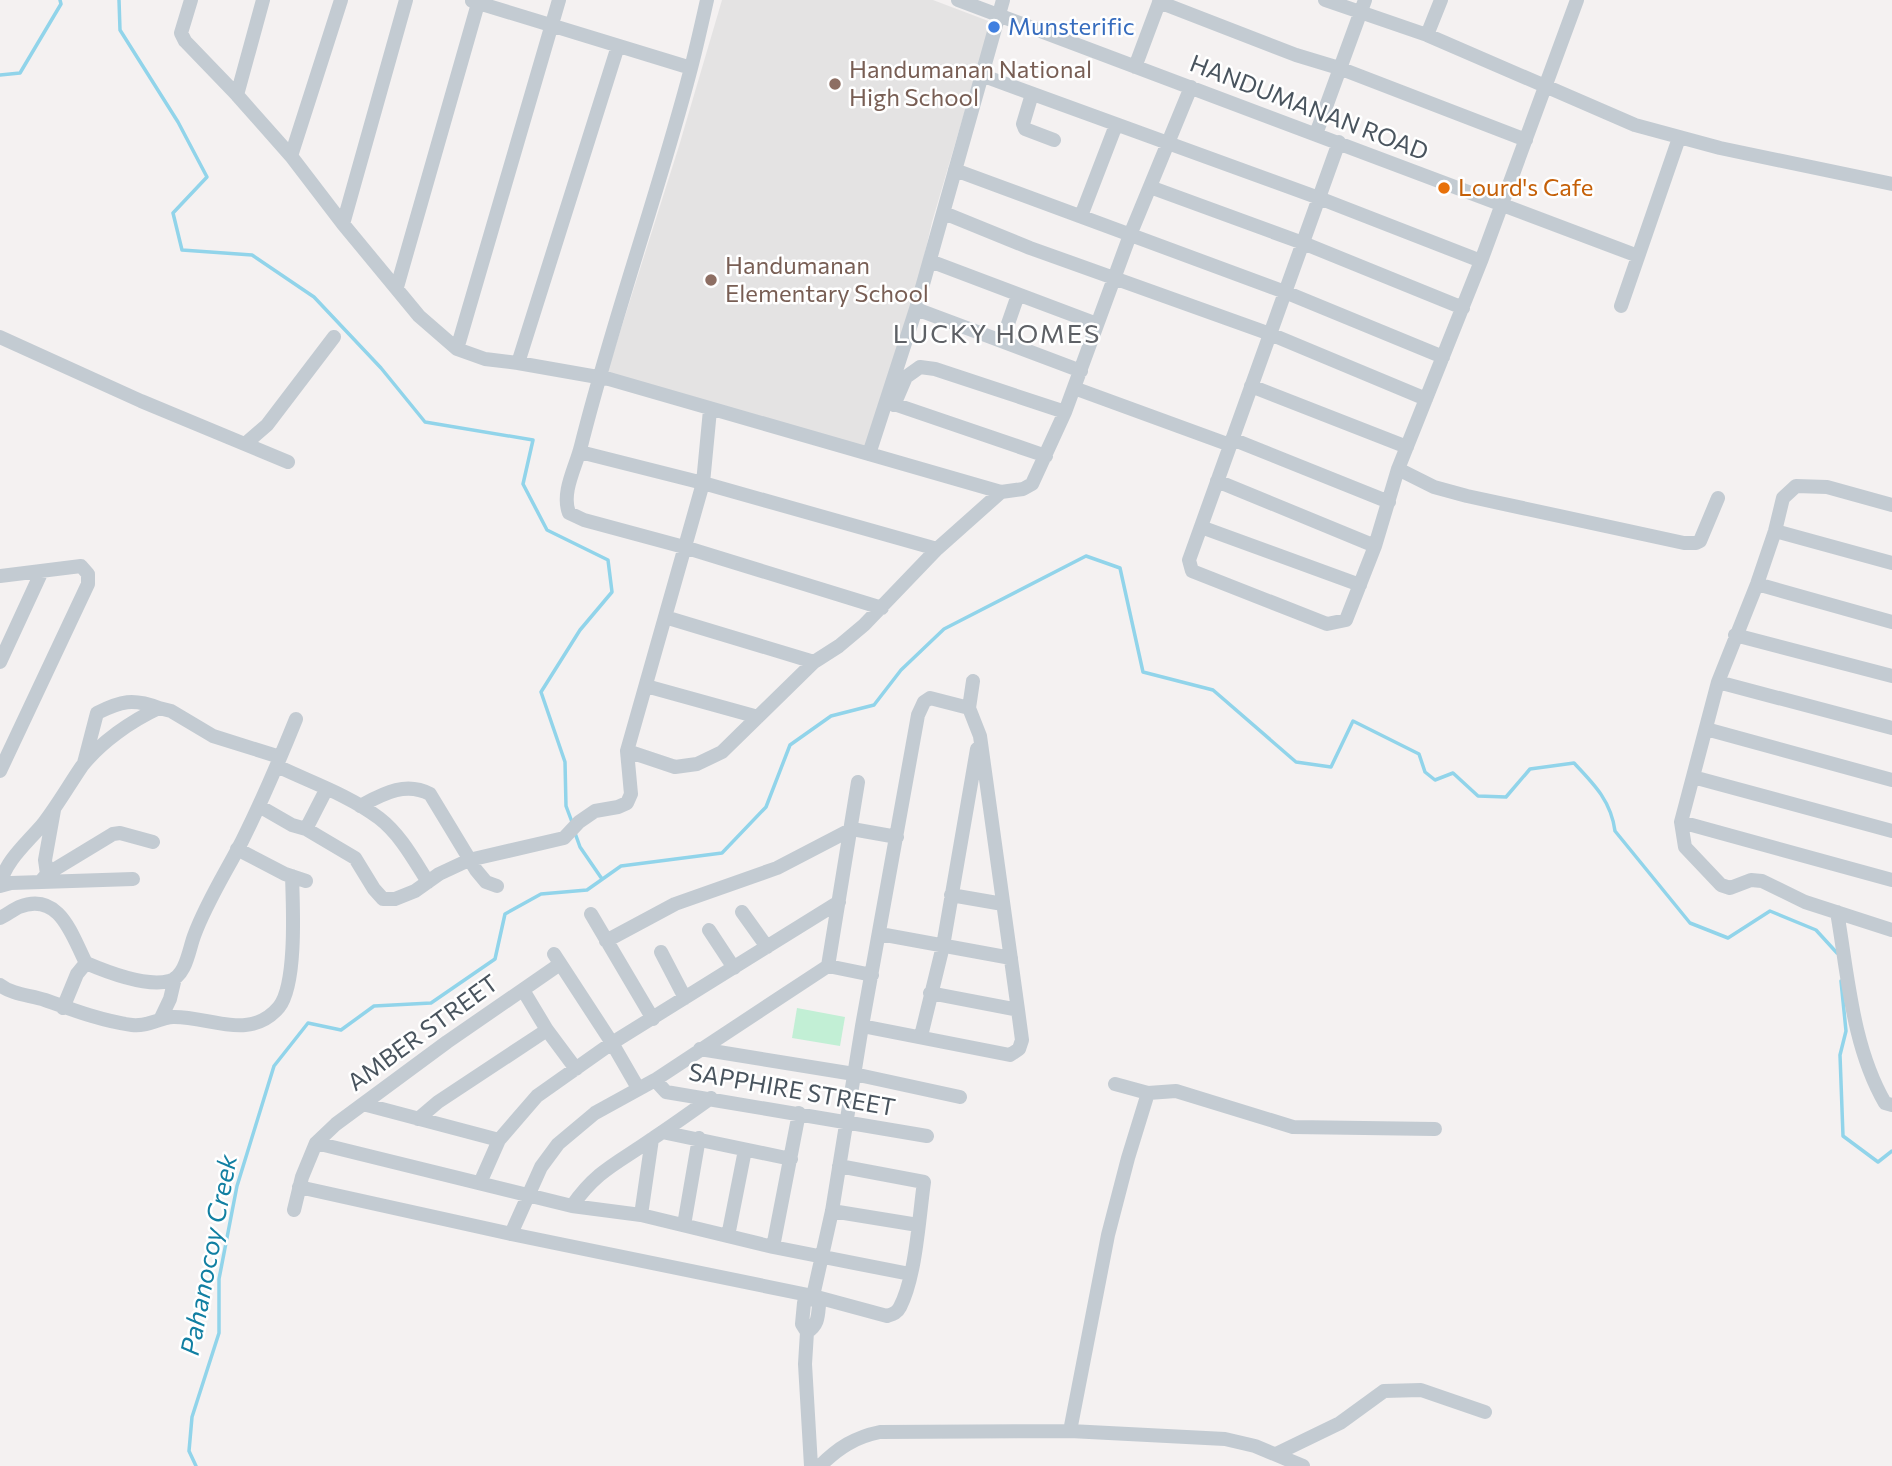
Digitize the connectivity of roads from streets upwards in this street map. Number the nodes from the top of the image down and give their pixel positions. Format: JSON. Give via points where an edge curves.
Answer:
{"nodes":[{"id":1,"x":191,"y":0,"type":"edge"},
{"id":2,"x":263,"y":0,"type":"edge"},
{"id":3,"x":341,"y":0,"type":"edge"},
{"id":4,"x":406,"y":0,"type":"edge"},
{"id":5,"x":559,"y":0,"type":"edge"},
{"id":6,"x":707,"y":0,"type":"edge"},
{"id":7,"x":958,"y":0,"type":"edge"},
{"id":8,"x":1003,"y":0,"type":"edge"},
{"id":9,"x":1325,"y":0,"type":"edge"},
{"id":10,"x":1441,"y":0,"type":"edge"},
{"id":11,"x":1577,"y":0,"type":"edge"},
{"id":12,"x":475,"y":1,"type":"edge"},
{"id":13,"x":1160,"y":1,"type":"edge"},
{"id":14,"x":1363,"y":7,"type":"edge"},
{"id":15,"x":998,"y":15,"type":"junction"},
{"id":16,"x":553,"y":25,"type":"junction"},
{"id":17,"x":1427,"y":35,"type":"junction"},
{"id":18,"x":618,"y":46,"type":"junction"},
{"id":19,"x":1135,"y":67,"type":"junction"},
{"id":20,"x":691,"y":68,"type":"junction"},
{"id":21,"x":1339,"y":68,"type":"junction"},
{"id":22,"x":981,"y":75,"type":"junction"},
{"id":23,"x":1546,"y":86,"type":"junction"},
{"id":24,"x":1191,"y":87,"type":"junction"},
{"id":25,"x":1032,"y":94,"type":"junction"},
{"id":26,"x":237,"y":95,"type":"junction"},
{"id":27,"x":1116,"y":125,"type":"junction"},
{"id":28,"x":1316,"y":134,"type":"junction"},
{"id":29,"x":1679,"y":138,"type":"junction"},
{"id":30,"x":1054,"y":140,"type":"dead end"},
{"id":31,"x":1526,"y":140,"type":"junction"},
{"id":32,"x":1339,"y":142,"type":"junction"},
{"id":33,"x":1168,"y":144,"type":"junction"},
{"id":34,"x":291,"y":156,"type":"junction"},
{"id":35,"x":955,"y":170,"type":"junction"},
{"id":36,"x":1892,"y":184,"type":"edge"},
{"id":37,"x":1150,"y":187,"type":"junction"},
{"id":38,"x":1320,"y":198,"type":"junction"},
{"id":39,"x":1502,"y":206,"type":"junction"},
{"id":40,"x":944,"y":213,"type":"junction"},
{"id":41,"x":1081,"y":216,"type":"junction"},
{"id":42,"x":343,"y":224,"type":"junction"},
{"id":43,"x":1130,"y":236,"type":"junction"},
{"id":44,"x":1303,"y":243,"type":"junction"},
{"id":45,"x":1638,"y":256,"type":"junction"},
{"id":46,"x":930,"y":261,"type":"junction"},
{"id":47,"x":1481,"y":261,"type":"junction"},
{"id":48,"x":1115,"y":279,"type":"junction"},
{"id":49,"x":397,"y":287,"type":"junction"},
{"id":50,"x":1285,"y":292,"type":"junction"},
{"id":51,"x":1018,"y":295,"type":"junction"},
{"id":52,"x":1621,"y":306,"type":"dead end"},
{"id":53,"x":1463,"y":308,"type":"junction"},
{"id":54,"x":916,"y":309,"type":"junction"},
{"id":55,"x":1097,"y":324,"type":"junction"},
{"id":56,"x":1270,"y":334,"type":"junction"},
{"id":57,"x":0,"y":337,"type":"edge"},
{"id":58,"x":334,"y":337,"type":"dead end"},
{"id":59,"x":1002,"y":341,"type":"junction"},
{"id":60,"x":457,"y":349,"type":"junction"},
{"id":61,"x":1443,"y":357,"type":"junction"},
{"id":62,"x":518,"y":363,"type":"junction"},
{"id":63,"x":1081,"y":371,"type":"junction"},
{"id":64,"x":598,"y":379,"type":"junction"},
{"id":65,"x":1251,"y":386,"type":"junction"},
{"id":66,"x":1074,"y":388,"type":"junction"},
{"id":67,"x":1426,"y":399,"type":"junction"},
{"id":68,"x":890,"y":403,"type":"junction"},
{"id":69,"x":710,"y":410,"type":"junction"},
{"id":70,"x":1065,"y":412,"type":"junction"},
{"id":71,"x":1231,"y":442,"type":"junction"},
{"id":72,"x":245,"y":444,"type":"junction"},
{"id":73,"x":1407,"y":447,"type":"junction"},
{"id":74,"x":580,"y":452,"type":"junction"},
{"id":75,"x":869,"y":454,"type":"junction"},
{"id":76,"x":1046,"y":456,"type":"junction"},
{"id":77,"x":288,"y":462,"type":"dead end"},
{"id":78,"x":1398,"y":469,"type":"junction"},
{"id":79,"x":1217,"y":481,"type":"junction"},
{"id":80,"x":702,"y":483,"type":"junction"},
{"id":81,"x":1000,"y":492,"type":"junction"},
{"id":82,"x":1718,"y":499,"type":"dead end"},
{"id":83,"x":1389,"y":502,"type":"junction"},
{"id":84,"x":1892,"y":505,"type":"edge"},
{"id":85,"x":1201,"y":527,"type":"junction"},
{"id":86,"x":1775,"y":531,"type":"junction"},
{"id":87,"x":1375,"y":546,"type":"junction"},
{"id":88,"x":684,"y":547,"type":"junction"},
{"id":89,"x":937,"y":549,"type":"junction"},
{"id":90,"x":1892,"y":564,"type":"edge"},
{"id":91,"x":42,"y":571,"type":"junction"},
{"id":92,"x":0,"y":576,"type":"edge"},
{"id":93,"x":1757,"y":584,"type":"junction"},
{"id":94,"x":1360,"y":585,"type":"junction"},
{"id":95,"x":882,"y":608,"type":"junction"},
{"id":96,"x":665,"y":618,"type":"junction"},
{"id":97,"x":1892,"y":622,"type":"edge"},
{"id":98,"x":1735,"y":635,"type":"junction"},
{"id":99,"x":0,"y":662,"type":"edge"},
{"id":100,"x":814,"y":662,"type":"junction"},
{"id":101,"x":1892,"y":676,"type":"edge"},
{"id":102,"x":973,"y":681,"type":"dead end"},
{"id":103,"x":1718,"y":682,"type":"junction"},
{"id":104,"x":646,"y":685,"type":"junction"},
{"id":105,"x":159,"y":708,"type":"junction"},
{"id":106,"x":969,"y":708,"type":"junction"},
{"id":107,"x":758,"y":717,"type":"junction"},
{"id":108,"x":296,"y":719,"type":"dead end"},
{"id":109,"x":1892,"y":728,"type":"edge"},
{"id":110,"x":1706,"y":729,"type":"junction"},
{"id":111,"x":980,"y":736,"type":"junction"},
{"id":112,"x":627,"y":751,"type":"junction"},
{"id":113,"x":279,"y":762,"type":"junction"},
{"id":114,"x":84,"y":764,"type":"junction"},
{"id":115,"x":0,"y":771,"type":"edge"},
{"id":116,"x":1693,"y":777,"type":"junction"},
{"id":117,"x":1892,"y":780,"type":"edge"},
{"id":118,"x":858,"y":782,"type":"dead end"},
{"id":119,"x":327,"y":790,"type":"junction"},
{"id":120,"x":259,"y":806,"type":"junction"},
{"id":121,"x":360,"y":806,"type":"junction"},
{"id":122,"x":54,"y":808,"type":"junction"},
{"id":123,"x":1681,"y":822,"type":"junction"},
{"id":124,"x":306,"y":829,"type":"junction"},
{"id":125,"x":852,"y":829,"type":"junction"},
{"id":126,"x":1892,"y":831,"type":"edge"},
{"id":127,"x":897,"y":837,"type":"junction"},
{"id":128,"x":153,"y":842,"type":"dead end"},
{"id":129,"x":237,"y":849,"type":"junction"},
{"id":130,"x":469,"y":860,"type":"junction"},
{"id":131,"x":44,"y":878,"type":"junction"},
{"id":132,"x":133,"y":879,"type":"dead end"},
{"id":133,"x":1892,"y":880,"type":"edge"},
{"id":134,"x":428,"y":882,"type":"junction"},
{"id":135,"x":0,"y":886,"type":"edge"},
{"id":136,"x":496,"y":886,"type":"dead end"},
{"id":137,"x":951,"y":895,"type":"junction"},
{"id":138,"x":839,"y":902,"type":"junction"},
{"id":139,"x":1003,"y":904,"type":"junction"},
{"id":140,"x":742,"y":912,"type":"dead end"},
{"id":141,"x":1837,"y":912,"type":"junction"},
{"id":142,"x":591,"y":914,"type":"dead end"},
{"id":143,"x":0,"y":918,"type":"edge"},
{"id":144,"x":709,"y":929,"type":"dead end"},
{"id":145,"x":1892,"y":930,"type":"edge"},
{"id":146,"x":880,"y":934,"type":"junction"},
{"id":147,"x":606,"y":942,"type":"junction"},
{"id":148,"x":943,"y":946,"type":"junction"},
{"id":149,"x":767,"y":947,"type":"junction"},
{"id":150,"x":661,"y":952,"type":"dead end"},
{"id":151,"x":1011,"y":958,"type":"junction"},
{"id":152,"x":86,"y":963,"type":"junction"},
{"id":153,"x":828,"y":966,"type":"junction"},
{"id":154,"x":734,"y":968,"type":"junction"},
{"id":155,"x":872,"y":975,"type":"junction"},
{"id":156,"x":176,"y":978,"type":"junction"},
{"id":157,"x":0,"y":985,"type":"edge"},
{"id":158,"x":523,"y":990,"type":"junction"},
{"id":159,"x":930,"y":993,"type":"junction"},
{"id":160,"x":685,"y":998,"type":"junction"},
{"id":161,"x":63,"y":1008,"type":"junction"},
{"id":162,"x":1018,"y":1010,"type":"junction"},
{"id":163,"x":653,"y":1019,"type":"junction"},
{"id":164,"x":160,"y":1020,"type":"junction"},
{"id":165,"x":862,"y":1026,"type":"junction"},
{"id":166,"x":547,"y":1030,"type":"junction"},
{"id":167,"x":921,"y":1036,"type":"junction"},
{"id":168,"x":612,"y":1042,"type":"junction"},
{"id":169,"x":700,"y":1049,"type":"junction"},
{"id":170,"x":576,"y":1069,"type":"junction"},
{"id":171,"x":854,"y":1074,"type":"junction"},
{"id":172,"x":655,"y":1080,"type":"junction"},
{"id":173,"x":1115,"y":1084,"type":"dead end"},
{"id":174,"x":638,"y":1088,"type":"junction"},
{"id":175,"x":1148,"y":1093,"type":"junction"},
{"id":176,"x":960,"y":1097,"type":"dead end"},
{"id":177,"x":711,"y":1098,"type":"junction"},
{"id":178,"x":363,"y":1104,"type":"junction"},
{"id":179,"x":1892,"y":1105,"type":"edge"},
{"id":180,"x":799,"y":1113,"type":"junction"},
{"id":181,"x":418,"y":1119,"type":"junction"},
{"id":182,"x":847,"y":1123,"type":"junction"},
{"id":183,"x":1434,"y":1129,"type":"dead end"},
{"id":184,"x":657,"y":1135,"type":"junction"},
{"id":185,"x":927,"y":1136,"type":"dead end"},
{"id":186,"x":699,"y":1138,"type":"junction"},
{"id":187,"x":499,"y":1140,"type":"junction"},
{"id":188,"x":316,"y":1143,"type":"junction"},
{"id":189,"x":745,"y":1150,"type":"junction"},
{"id":190,"x":791,"y":1159,"type":"junction"},
{"id":191,"x":839,"y":1166,"type":"junction"},
{"id":192,"x":480,"y":1183,"type":"junction"},
{"id":193,"x":299,"y":1187,"type":"junction"},
{"id":194,"x":529,"y":1195,"type":"junction"},
{"id":195,"x":572,"y":1206,"type":"junction"},
{"id":196,"x":294,"y":1210,"type":"dead end"},
{"id":197,"x":832,"y":1211,"type":"junction"},
{"id":198,"x":641,"y":1215,"type":"junction"},
{"id":199,"x":684,"y":1225,"type":"junction"},
{"id":200,"x":918,"y":1225,"type":"junction"},
{"id":201,"x":511,"y":1234,"type":"junction"},
{"id":202,"x":728,"y":1236,"type":"junction"},
{"id":203,"x":773,"y":1247,"type":"junction"},
{"id":204,"x":820,"y":1257,"type":"junction"},
{"id":205,"x":910,"y":1274,"type":"junction"},
{"id":206,"x":813,"y":1296,"type":"junction"},
{"id":207,"x":1485,"y":1412,"type":"dead end"},
{"id":208,"x":1070,"y":1431,"type":"junction"},
{"id":209,"x":1276,"y":1454,"type":"junction"},
{"id":210,"x":811,"y":1466,"type":"edge"},
{"id":211,"x":820,"y":1466,"type":"edge"},
{"id":212,"x":1303,"y":1466,"type":"edge"}],
"edges":[{"from":1,"to":26,"type":"street","via":[[182,36]]},
{"from":2,"to":26,"type":"street"},
{"from":3,"to":34,"type":"street"},
{"from":4,"to":42,"type":"street"},
{"from":5,"to":16,"type":"street"},
{"from":6,"to":20,"type":"street"},
{"from":7,"to":15,"type":"street","name":"HANDUMANAN ROAD"},
{"from":8,"to":15,"type":"street"},
{"from":9,"to":14,"type":"street"},
{"from":10,"to":17,"type":"street"},
{"from":11,"to":23,"type":"street"},
{"from":12,"to":16,"type":"street"},
{"from":12,"to":49,"type":"street"},
{"from":13,"to":19,"type":"street"},
{"from":13,"to":21,"type":"street"},
{"from":14,"to":17,"type":"street"},
{"from":14,"to":21,"type":"street"},
{"from":15,"to":19,"type":"street","name":"HANDUMANAN ROAD"},
{"from":15,"to":22,"type":"street"},
{"from":16,"to":18,"type":"street"},
{"from":16,"to":60,"type":"street"},
{"from":17,"to":23,"type":"street"},
{"from":18,"to":20,"type":"street"},
{"from":18,"to":62,"type":"street"},
{"from":19,"to":24,"type":"street","name":"HANDUMANAN ROAD"},
{"from":20,"to":64,"type":"street"},
{"from":21,"to":28,"type":"street"},
{"from":21,"to":31,"type":"street"},
{"from":22,"to":25,"type":"street"},
{"from":22,"to":35,"type":"street"},
{"from":23,"to":29,"type":"street","via":[[1635,125]]},
{"from":23,"to":31,"type":"street"},
{"from":24,"to":28,"type":"street","name":"HANDUMANAN ROAD"},
{"from":24,"to":33,"type":"street"},
{"from":25,"to":27,"type":"street"},
{"from":25,"to":30,"type":"street","via":[[1023,124]]},
{"from":26,"to":34,"type":"street"},
{"from":27,"to":33,"type":"street"},
{"from":27,"to":41,"type":"street"},
{"from":28,"to":32,"type":"street","name":"HANDUMANAN ROAD"},
{"from":29,"to":36,"type":"street"},
{"from":29,"to":45,"type":"street"},
{"from":31,"to":39,"type":"street"},
{"from":32,"to":38,"type":"street"},
{"from":32,"to":39,"type":"street","name":"HANDUMANAN ROAD"},
{"from":33,"to":37,"type":"street"},
{"from":33,"to":38,"type":"street"},
{"from":34,"to":42,"type":"street"},
{"from":35,"to":40,"type":"street"},
{"from":35,"to":41,"type":"street"},
{"from":37,"to":43,"type":"street"},
{"from":37,"to":44,"type":"street"},
{"from":38,"to":44,"type":"street"},
{"from":38,"to":47,"type":"street"},
{"from":39,"to":45,"type":"street","name":"HANDUMANAN ROAD"},
{"from":39,"to":47,"type":"street"},
{"from":40,"to":46,"type":"street"},
{"from":40,"to":48,"type":"street"},
{"from":41,"to":43,"type":"street"},
{"from":42,"to":49,"type":"street"},
{"from":43,"to":48,"type":"street"},
{"from":43,"to":50,"type":"street"},
{"from":44,"to":50,"type":"street"},
{"from":44,"to":53,"type":"street"},
{"from":45,"to":52,"type":"street"},
{"from":46,"to":51,"type":"street"},
{"from":46,"to":54,"type":"street"},
{"from":47,"to":53,"type":"street"},
{"from":48,"to":55,"type":"street"},
{"from":48,"to":56,"type":"street"},
{"from":49,"to":60,"type":"street","via":[[419,316]]},
{"from":50,"to":56,"type":"street"},
{"from":50,"to":61,"type":"street"},
{"from":51,"to":55,"type":"street"},
{"from":51,"to":59,"type":"street"},
{"from":53,"to":61,"type":"street"},
{"from":54,"to":59,"type":"street"},
{"from":54,"to":68,"type":"street"},
{"from":55,"to":63,"type":"street"},
{"from":56,"to":65,"type":"street"},
{"from":56,"to":67,"type":"street"},
{"from":57,"to":72,"type":"street"},
{"from":58,"to":72,"type":"street","via":[[267,425]]},
{"from":59,"to":63,"type":"street"},
{"from":60,"to":62,"type":"street"},
{"from":61,"to":67,"type":"street"},
{"from":62,"to":64,"type":"street"},
{"from":63,"to":66,"type":"street"},
{"from":64,"to":69,"type":"street"},
{"from":64,"to":74,"type":"street"},
{"from":65,"to":71,"type":"street"},
{"from":65,"to":73,"type":"street"},
{"from":66,"to":70,"type":"street"},
{"from":66,"to":71,"type":"street"},
{"from":67,"to":73,"type":"street"},
{"from":68,"to":70,"type":"street","via":[[906,377],[920,367]]},
{"from":68,"to":75,"type":"street"},
{"from":68,"to":76,"type":"street"},
{"from":69,"to":75,"type":"street"},
{"from":69,"to":80,"type":"street"},
{"from":70,"to":76,"type":"street"},
{"from":71,"to":79,"type":"street"},
{"from":71,"to":83,"type":"street"},
{"from":72,"to":77,"type":"street"},
{"from":73,"to":78,"type":"street"},
{"from":74,"to":80,"type":"street"},
{"from":74,"to":88,"type":"street","via":[[566,496],[569,513]]},
{"from":75,"to":81,"type":"street"},
{"from":76,"to":81,"type":"street","via":[[1032,484]]},
{"from":78,"to":82,"type":"street","via":[[1467,496],[1684,543],[1700,541]]},
{"from":78,"to":83,"type":"street"},
{"from":79,"to":85,"type":"street"},
{"from":79,"to":87,"type":"street"},
{"from":80,"to":88,"type":"street"},
{"from":80,"to":89,"type":"street"},
{"from":81,"to":89,"type":"street"},
{"from":83,"to":87,"type":"street"},
{"from":84,"to":86,"type":"street","via":[[1826,486],[1796,486],[1783,498]]},
{"from":85,"to":94,"type":"street"},
{"from":85,"to":94,"type":"street","via":[[1189,560],[1192,571],[1327,624],[1346,620]]},
{"from":86,"to":90,"type":"street"},
{"from":86,"to":93,"type":"street"},
{"from":87,"to":94,"type":"street"},
{"from":88,"to":95,"type":"street"},
{"from":88,"to":96,"type":"street"},
{"from":89,"to":95,"type":"street"},
{"from":91,"to":92,"type":"street"},
{"from":91,"to":99,"type":"street"},
{"from":91,"to":115,"type":"street","via":[[80,566],[88,574],[88,584]]},
{"from":93,"to":97,"type":"street"},
{"from":93,"to":98,"type":"street"},
{"from":95,"to":100,"type":"street"},
{"from":96,"to":100,"type":"street"},
{"from":96,"to":104,"type":"street"},
{"from":98,"to":101,"type":"street"},
{"from":98,"to":103,"type":"street"},
{"from":100,"to":107,"type":"street"},
{"from":102,"to":106,"type":"street"},
{"from":103,"to":109,"type":"street"},
{"from":103,"to":110,"type":"street"},
{"from":104,"to":107,"type":"street"},
{"from":104,"to":112,"type":"street"},
{"from":105,"to":113,"type":"street"},
{"from":105,"to":114,"type":"street","via":[[123,729]]},
{"from":105,"to":114,"type":"street","via":[[121,701],[97,713]]},
{"from":106,"to":111,"type":"street"},
{"from":106,"to":127,"type":"street","via":[[930,698],[923,702]]},
{"from":107,"to":112,"type":"street","via":[[722,752],[697,764],[676,767]]},
{"from":108,"to":113,"type":"street"},
{"from":110,"to":116,"type":"street"},
{"from":110,"to":117,"type":"street"},
{"from":111,"to":137,"type":"street"},
{"from":111,"to":139,"type":"street"},
{"from":112,"to":130,"type":"street","via":[[631,794],[627,803],[595,811],[564,838]]},
{"from":113,"to":119,"type":"street"},
{"from":113,"to":120,"type":"street"},
{"from":114,"to":122,"type":"street"},
{"from":116,"to":123,"type":"street"},
{"from":116,"to":126,"type":"street"},
{"from":118,"to":125,"type":"street"},
{"from":119,"to":121,"type":"street"},
{"from":119,"to":124,"type":"street"},
{"from":120,"to":124,"type":"street"},
{"from":120,"to":129,"type":"street"},
{"from":121,"to":130,"type":"street","via":[[408,788],[430,794]]},
{"from":121,"to":134,"type":"street","via":[[393,831]]},
{"from":122,"to":131,"type":"street"},
{"from":122,"to":135,"type":"street","via":[[3,873]]},
{"from":123,"to":133,"type":"street"},
{"from":123,"to":141,"type":"street","via":[[1685,847],[1721,885],[1730,888],[1762,881]]},
{"from":124,"to":134,"type":"street","via":[[355,858],[383,899],[395,899]]},
{"from":125,"to":127,"type":"street"},
{"from":125,"to":138,"type":"street"},
{"from":125,"to":147,"type":"street","via":[[778,868],[675,904]]},
{"from":127,"to":146,"type":"street"},
{"from":128,"to":131,"type":"street","via":[[113,834]]},
{"from":129,"to":156,"type":"street"},
{"from":129,"to":164,"type":"street","via":[[299,878],[291,964],[278,1008],[249,1026],[174,1017]]},
{"from":130,"to":134,"type":"street"},
{"from":130,"to":136,"type":"street","via":[[486,882]]},
{"from":131,"to":132,"type":"street"},
{"from":131,"to":135,"type":"street"},
{"from":137,"to":139,"type":"street"},
{"from":137,"to":148,"type":"street"},
{"from":138,"to":149,"type":"street"},
{"from":138,"to":153,"type":"street"},
{"from":139,"to":151,"type":"street"},
{"from":140,"to":149,"type":"street"},
{"from":141,"to":145,"type":"street"},
{"from":141,"to":179,"type":"street","via":[[1859,1035],[1877,1088]]},
{"from":142,"to":147,"type":"street"},
{"from":143,"to":152,"type":"street","via":[[21,906],[51,907],[60,913]]},
{"from":144,"to":154,"type":"street"},
{"from":146,"to":148,"type":"street"},
{"from":146,"to":155,"type":"street"},
{"from":147,"to":163,"type":"street"},
{"from":148,"to":151,"type":"street"},
{"from":148,"to":159,"type":"street"},
{"from":149,"to":154,"type":"street"},
{"from":150,"to":160,"type":"street"},
{"from":151,"to":162,"type":"street"},
{"from":152,"to":156,"type":"street","via":[[122,976],[154,981]]},
{"from":152,"to":161,"type":"street"},
{"from":153,"to":155,"type":"street"},
{"from":153,"to":169,"type":"street"},
{"from":154,"to":160,"type":"street"},
{"from":155,"to":165,"type":"street"},
{"from":156,"to":164,"type":"street"},
{"from":157,"to":161,"type":"street"},
{"from":158,"to":166,"type":"street"},
{"from":158,"to":168,"type":"street","name":"AMBER STREET","via":[[557,959]]},
{"from":158,"to":178,"type":"street","name":"AMBER STREET"},
{"from":159,"to":162,"type":"street"},
{"from":159,"to":167,"type":"street"},
{"from":160,"to":163,"type":"street"},
{"from":161,"to":164,"type":"street","via":[[133,1025]]},
{"from":162,"to":167,"type":"street","via":[[1022,1040],[1010,1055]]},
{"from":163,"to":168,"type":"street"},
{"from":165,"to":167,"type":"street"},
{"from":165,"to":171,"type":"street"},
{"from":166,"to":170,"type":"street"},
{"from":166,"to":181,"type":"street"},
{"from":168,"to":170,"type":"street"},
{"from":168,"to":174,"type":"street"},
{"from":169,"to":171,"type":"street"},
{"from":169,"to":172,"type":"street"},
{"from":170,"to":187,"type":"street","via":[[537,1096]]},
{"from":171,"to":176,"type":"street"},
{"from":171,"to":182,"type":"street"},
{"from":172,"to":174,"type":"street"},
{"from":172,"to":177,"type":"street","name":"SAPPHIRE STREET","via":[[666,1092]]},
{"from":173,"to":175,"type":"street"},
{"from":174,"to":194,"type":"street","via":[[558,1144]]},
{"from":175,"to":183,"type":"street","via":[[1177,1091],[1293,1127]]},
{"from":175,"to":208,"type":"street","via":[[1108,1235]]},
{"from":177,"to":180,"type":"street","name":"SAPPHIRE STREET"},
{"from":177,"to":184,"type":"street"},
{"from":178,"to":181,"type":"street"},
{"from":178,"to":188,"type":"street","name":"AMBER STREET"},
{"from":180,"to":182,"type":"street","name":"SAPPHIRE STREET"},
{"from":180,"to":190,"type":"street"},
{"from":181,"to":187,"type":"street"},
{"from":182,"to":185,"type":"street","name":"SAPPHIRE STREET"},
{"from":182,"to":191,"type":"street"},
{"from":184,"to":186,"type":"street"},
{"from":184,"to":195,"type":"street","via":[[596,1176]]},
{"from":184,"to":198,"type":"street"},
{"from":186,"to":189,"type":"street"},
{"from":186,"to":199,"type":"street"},
{"from":187,"to":192,"type":"street"},
{"from":188,"to":192,"type":"street"},
{"from":188,"to":193,"type":"street"},
{"from":189,"to":190,"type":"street"},
{"from":189,"to":202,"type":"street"},
{"from":190,"to":203,"type":"street"},
{"from":191,"to":197,"type":"street"},
{"from":191,"to":200,"type":"street","via":[[924,1182]]},
{"from":192,"to":194,"type":"street"},
{"from":193,"to":196,"type":"street"},
{"from":193,"to":201,"type":"street"},
{"from":194,"to":195,"type":"street"},
{"from":194,"to":201,"type":"street"},
{"from":195,"to":198,"type":"street"},
{"from":197,"to":200,"type":"street"},
{"from":197,"to":204,"type":"street"},
{"from":198,"to":199,"type":"street"},
{"from":199,"to":202,"type":"street"},
{"from":200,"to":205,"type":"street"},
{"from":201,"to":206,"type":"street"},
{"from":202,"to":203,"type":"street"},
{"from":203,"to":204,"type":"street"},
{"from":204,"to":205,"type":"street"},
{"from":204,"to":206,"type":"street"},
{"from":205,"to":206,"type":"street","via":[[901,1307],[887,1316]]},
{"from":206,"to":210,"type":"street","via":[[819,1305],[818,1319],[807,1332],[805,1364]]},
{"from":207,"to":209,"type":"street","via":[[1421,1390],[1384,1391],[1340,1423]]},
{"from":208,"to":209,"type":"street","via":[[1225,1439]]},
{"from":208,"to":211,"type":"street","via":[[880,1432],[860,1436]]},
{"from":209,"to":212,"type":"street"}]}
